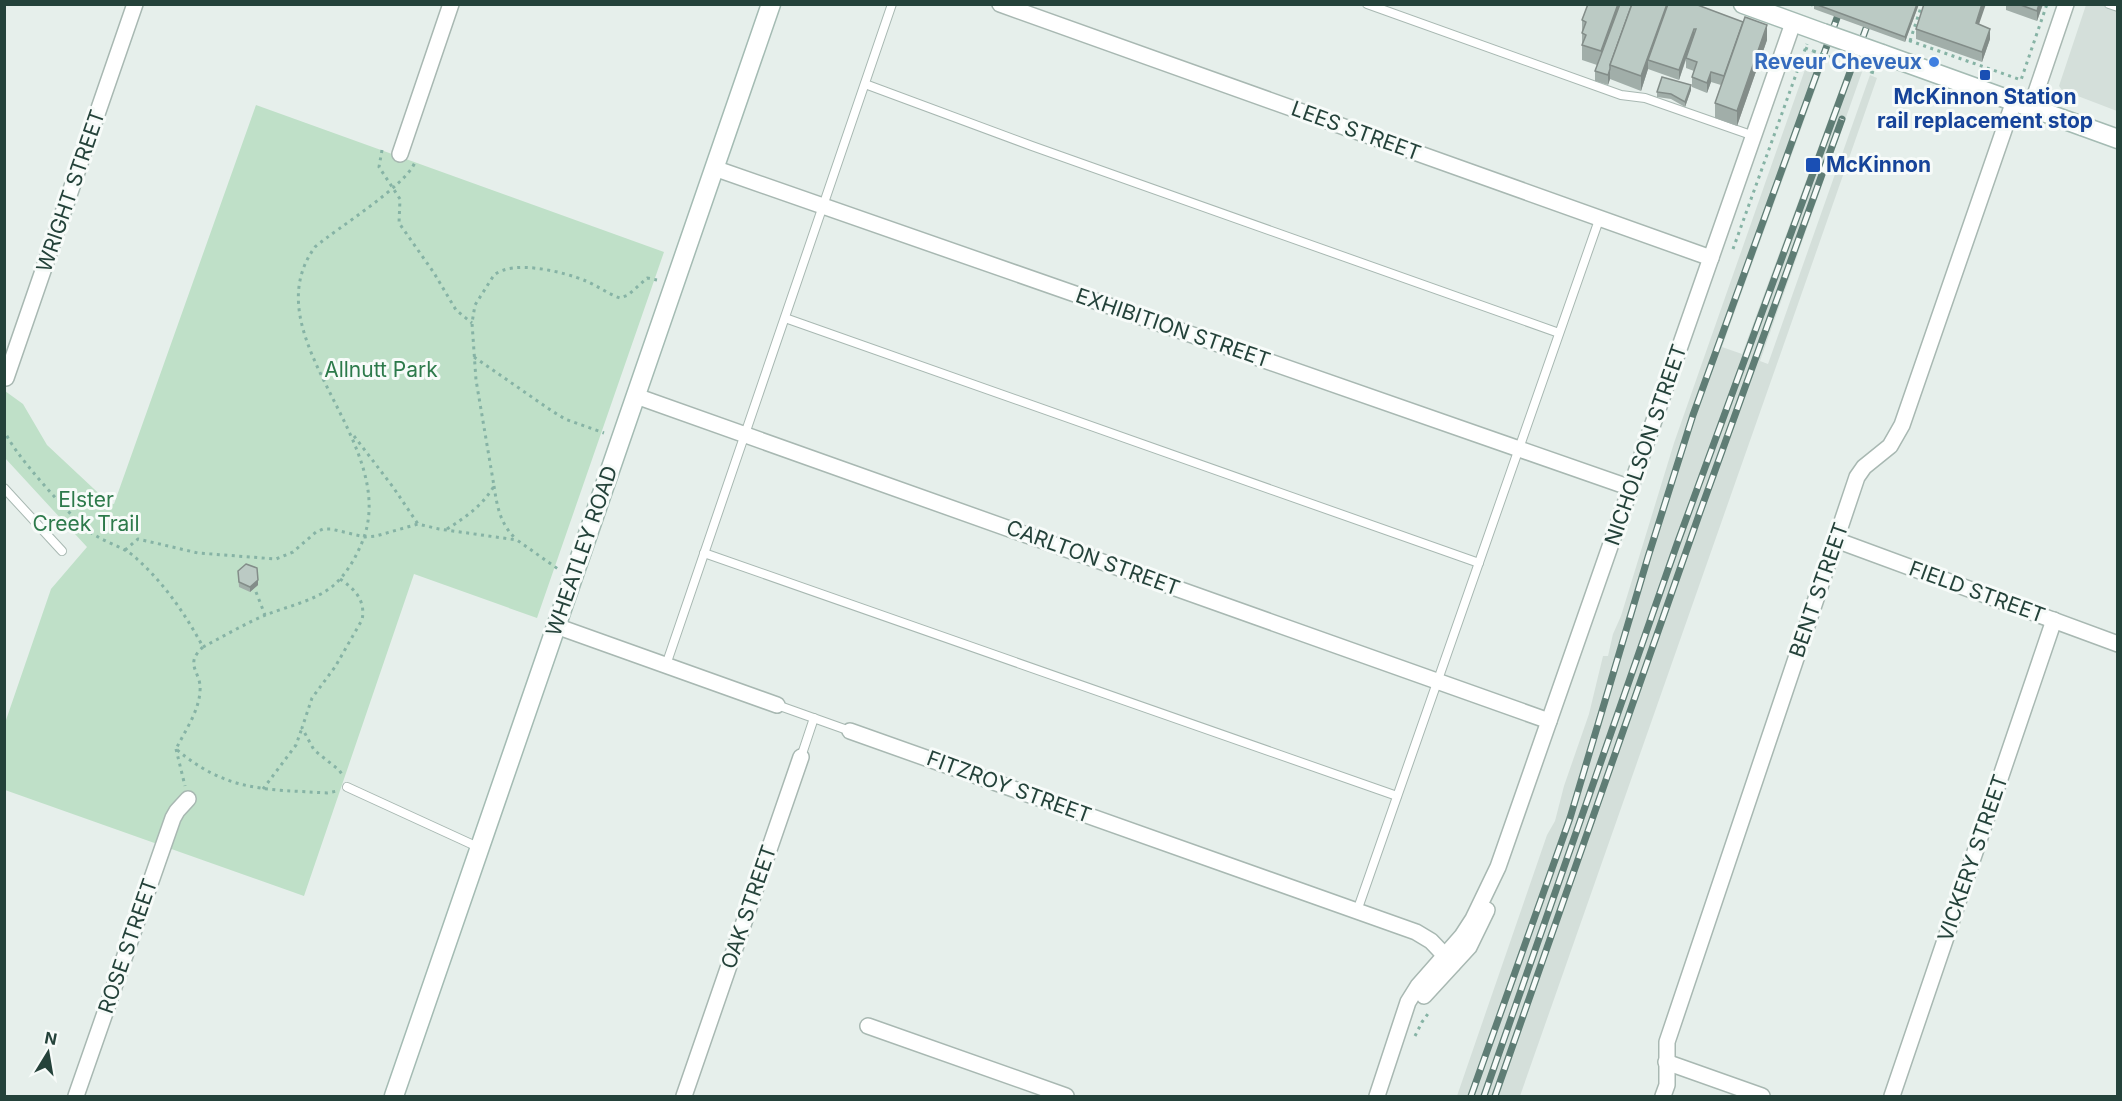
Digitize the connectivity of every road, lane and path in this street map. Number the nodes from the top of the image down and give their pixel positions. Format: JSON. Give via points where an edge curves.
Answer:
{"nodes":[{"id":1,"x":135,"y":4,"type":"edge"},
{"id":2,"x":451,"y":4,"type":"edge"},
{"id":3,"x":771,"y":4,"type":"edge"},
{"id":4,"x":892,"y":4,"type":"edge"},
{"id":5,"x":1000,"y":4,"type":"edge"},
{"id":6,"x":1367,"y":4,"type":"edge"},
{"id":7,"x":1743,"y":4,"type":"edge"},
{"id":8,"x":1810,"y":4,"type":"edge"},
{"id":9,"x":1922,"y":4,"type":"edge"},
{"id":10,"x":2047,"y":4,"type":"edge"},
{"id":11,"x":2066,"y":4,"type":"edge"},
{"id":12,"x":2109,"y":4,"type":"edge"},
{"id":13,"x":2118,"y":7,"type":"edge"},
{"id":14,"x":1827,"y":10,"type":"edge"},
{"id":15,"x":1793,"y":22,"type":"junction"},
{"id":16,"x":1899,"y":37,"type":"edge"},
{"id":17,"x":1910,"y":40,"type":"junction"},
{"id":18,"x":1805,"y":48,"type":"dead end"},
{"id":19,"x":1873,"y":73,"type":"dead end"},
{"id":20,"x":865,"y":84,"type":"junction"},
{"id":21,"x":2014,"y":101,"type":"junction"},
{"id":22,"x":2031,"y":107,"type":"junction"},
{"id":23,"x":1754,"y":136,"type":"junction"},
{"id":24,"x":2118,"y":139,"type":"edge"},
{"id":25,"x":382,"y":150,"type":"dead end"},
{"id":26,"x":400,"y":154,"type":"dead end"},
{"id":27,"x":415,"y":162,"type":"dead end"},
{"id":28,"x":714,"y":168,"type":"junction"},
{"id":29,"x":393,"y":187,"type":"junction"},
{"id":30,"x":824,"y":206,"type":"junction"},
{"id":31,"x":1600,"y":217,"type":"junction"},
{"id":32,"x":1711,"y":258,"type":"junction"},
{"id":33,"x":657,"y":280,"type":"dead end"},
{"id":34,"x":785,"y":318,"type":"junction"},
{"id":35,"x":472,"y":323,"type":"junction"},
{"id":36,"x":1559,"y":333,"type":"junction"},
{"id":37,"x":473,"y":356,"type":"junction"},
{"id":38,"x":6,"y":378,"type":"dead end"},
{"id":39,"x":636,"y":396,"type":"junction"},
{"id":40,"x":4,"y":429,"type":"edge"},
{"id":41,"x":351,"y":433,"type":"junction"},
{"id":42,"x":604,"y":433,"type":"dead end"},
{"id":43,"x":745,"y":435,"type":"junction"},
{"id":44,"x":1519,"y":449,"type":"junction"},
{"id":45,"x":494,"y":486,"type":"junction"},
{"id":46,"x":4,"y":488,"type":"edge"},
{"id":47,"x":1631,"y":488,"type":"junction"},
{"id":48,"x":418,"y":524,"type":"junction"},
{"id":49,"x":447,"y":530,"type":"junction"},
{"id":50,"x":365,"y":537,"type":"junction"},
{"id":51,"x":517,"y":540,"type":"junction"},
{"id":52,"x":1836,"y":540,"type":"junction"},
{"id":53,"x":125,"y":550,"type":"junction"},
{"id":54,"x":62,"y":551,"type":"dead end"},
{"id":55,"x":704,"y":553,"type":"junction"},
{"id":56,"x":1479,"y":563,"type":"junction"},
{"id":57,"x":340,"y":579,"type":"junction"},
{"id":58,"x":573,"y":579,"type":"junction"},
{"id":59,"x":256,"y":592,"type":"dead end"},
{"id":60,"x":265,"y":615,"type":"junction"},
{"id":61,"x":2054,"y":620,"type":"junction"},
{"id":62,"x":556,"y":626,"type":"junction"},
{"id":63,"x":2118,"y":644,"type":"edge"},
{"id":64,"x":203,"y":647,"type":"junction"},
{"id":65,"x":666,"y":665,"type":"junction"},
{"id":66,"x":1437,"y":681,"type":"junction"},
{"id":67,"x":777,"y":705,"type":"joint"},
{"id":68,"x":814,"y":718,"type":"junction"},
{"id":69,"x":1549,"y":721,"type":"junction"},
{"id":70,"x":302,"y":728,"type":"junction"},
{"id":71,"x":850,"y":731,"type":"joint"},
{"id":72,"x":176,"y":749,"type":"junction"},
{"id":73,"x":801,"y":757,"type":"joint"},
{"id":74,"x":347,"y":787,"type":"junction"},
{"id":75,"x":263,"y":789,"type":"junction"},
{"id":76,"x":1397,"y":796,"type":"junction"},
{"id":77,"x":188,"y":799,"type":"joint"},
{"id":78,"x":480,"y":848,"type":"junction"},
{"id":79,"x":1357,"y":911,"type":"junction"},
{"id":80,"x":1449,"y":960,"type":"junction"},
{"id":81,"x":868,"y":1026,"type":"dead end"},
{"id":82,"x":1666,"y":1062,"type":"junction"},
{"id":83,"x":76,"y":1096,"type":"edge"},
{"id":84,"x":394,"y":1096,"type":"edge"},
{"id":85,"x":684,"y":1096,"type":"edge"},
{"id":86,"x":1066,"y":1096,"type":"edge"},
{"id":87,"x":1377,"y":1096,"type":"edge"},
{"id":88,"x":1663,"y":1096,"type":"edge"},
{"id":89,"x":1762,"y":1096,"type":"edge"},
{"id":90,"x":1892,"y":1096,"type":"edge"}],
"edges":[{"from":1,"to":38,"type":"street","name":"WRIGHT STREET"},
{"from":2,"to":26,"type":"street"},
{"from":3,"to":28,"type":"street","name":"WHEATLEY ROAD"},
{"from":4,"to":20,"type":"lane"},
{"from":5,"to":31,"type":"street","name":"LEES STREET"},
{"from":6,"to":23,"type":"lane","via":[[1621,94],[1645,98]]},
{"from":7,"to":15,"type":"street"},
{"from":8,"to":14,"type":"path"},
{"from":9,"to":17,"type":"path"},
{"from":10,"to":17,"type":"path","via":[[2021,80]]},
{"from":11,"to":22,"type":"street"},
{"from":12,"to":13,"type":"lane"},
{"from":15,"to":21,"type":"street","bridge":true},
{"from":15,"to":23,"type":"street","name":"NICHOLSON STREET"},
{"from":16,"to":17,"type":"path"},
{"from":18,"to":19,"type":"path","bridge":true},
{"from":20,"to":30,"type":"lane"},
{"from":20,"to":36,"type":"lane"},
{"from":21,"to":22,"type":"street"},
{"from":21,"to":52,"type":"street","name":"BENT STREET","via":[[1902,425],[1890,446],[1860,471]]},
{"from":22,"to":24,"type":"street"},
{"from":23,"to":32,"type":"street","name":"NICHOLSON STREET"},
{"from":25,"to":29,"type":"path","via":[[379,167]]},
{"from":27,"to":29,"type":"path"},
{"from":28,"to":30,"type":"street","name":"EXHIBITION STREET"},
{"from":28,"to":39,"type":"street","name":"WHEATLEY ROAD"},
{"from":29,"to":35,"type":"path","via":[[400,199],[399,223],[456,310]]},
{"from":29,"to":41,"type":"path","via":[[315,247],[300,282],[299,312],[316,366]]},
{"from":30,"to":34,"type":"lane"},
{"from":30,"to":44,"type":"street","name":"EXHIBITION STREET"},
{"from":31,"to":32,"type":"street","name":"LEES STREET"},
{"from":31,"to":36,"type":"lane"},
{"from":32,"to":47,"type":"street","name":"NICHOLSON STREET"},
{"from":33,"to":35,"type":"path","via":[[647,278],[620,298],[564,273],[536,268],[504,270],[494,275],[480,297]]},
{"from":34,"to":43,"type":"lane"},
{"from":34,"to":56,"type":"lane"},
{"from":35,"to":37,"type":"path"},
{"from":36,"to":44,"type":"lane"},
{"from":37,"to":42,"type":"path","via":[[565,419]]},
{"from":37,"to":45,"type":"path"},
{"from":39,"to":43,"type":"street","name":"CARLTON STREET"},
{"from":39,"to":58,"type":"street","name":"WHEATLEY ROAD"},
{"from":40,"to":53,"type":"path","via":[[11,445],[82,524]]},
{"from":41,"to":48,"type":"path"},
{"from":41,"to":50,"type":"path","via":[[369,490]]},
{"from":43,"to":55,"type":"lane"},
{"from":43,"to":66,"type":"street","name":"CARLTON STREET"},
{"from":44,"to":47,"type":"street","name":"EXHIBITION STREET"},
{"from":44,"to":56,"type":"lane"},
{"from":45,"to":49,"type":"path","via":[[473,511]]},
{"from":45,"to":51,"type":"path","via":[[499,514]]},
{"from":46,"to":54,"type":"lane"},
{"from":47,"to":69,"type":"street","name":"NICHOLSON STREET"},
{"from":48,"to":49,"type":"path"},
{"from":48,"to":50,"type":"path"},
{"from":49,"to":51,"type":"path"},
{"from":50,"to":53,"type":"path","via":[[323,529],[293,552],[276,559],[198,553],[144,539],[138,539]]},
{"from":50,"to":57,"type":"path"},
{"from":51,"to":58,"type":"path"},
{"from":52,"to":61,"type":"street","name":"FIELD STREET"},
{"from":52,"to":82,"type":"street","name":"BENT STREET","via":[[1667,1042]]},
{"from":53,"to":64,"type":"path","via":[[157,580]]},
{"from":55,"to":65,"type":"lane"},
{"from":55,"to":76,"type":"lane"},
{"from":56,"to":66,"type":"lane"},
{"from":57,"to":60,"type":"path","via":[[328,590]]},
{"from":57,"to":70,"type":"path","via":[[357,594],[362,620],[312,698]]},
{"from":58,"to":62,"type":"street","name":"WHEATLEY ROAD"},
{"from":59,"to":60,"type":"path"},
{"from":60,"to":64,"type":"path"},
{"from":61,"to":63,"type":"street","name":"FIELD STREET"},
{"from":61,"to":90,"type":"street","name":"VICKERY STREET"},
{"from":62,"to":65,"type":"street","name":"FITZROY STREET"},
{"from":62,"to":78,"type":"street","name":"WHEATLEY ROAD"},
{"from":64,"to":72,"type":"path","via":[[193,664],[201,690]]},
{"from":65,"to":67,"type":"street","name":"FITZROY STREET"},
{"from":66,"to":69,"type":"street","name":"CARLTON STREET"},
{"from":66,"to":76,"type":"lane"},
{"from":67,"to":68,"type":"lane","name":"FITZROY STREET"},
{"from":68,"to":71,"type":"lane","name":"FITZROY STREET"},
{"from":68,"to":73,"type":"lane","name":"OAK STREET"},
{"from":69,"to":80,"type":"street","name":"NICHOLSON STREET","via":[[1480,927],[1470,947]]},
{"from":70,"to":74,"type":"path","via":[[314,750],[339,771]]},
{"from":70,"to":75,"type":"path","via":[[296,745]]},
{"from":71,"to":79,"type":"street","name":"FITZROY STREET"},
{"from":72,"to":75,"type":"path","via":[[204,770],[242,786]]},
{"from":72,"to":77,"type":"path"},
{"from":73,"to":85,"type":"street","name":"OAK STREET"},
{"from":74,"to":75,"type":"path","via":[[327,793]]},
{"from":74,"to":78,"type":"lane"},
{"from":76,"to":79,"type":"lane"},
{"from":77,"to":83,"type":"street","name":"ROSE STREET","via":[[173,818]]},
{"from":78,"to":84,"type":"street","name":"WHEATLEY ROAD"},
{"from":79,"to":80,"type":"street","name":"FITZROY STREET","via":[[1416,932]]},
{"from":80,"to":87,"type":"street","name":"NICHOLSON STREET","via":[[1397,1039]]},
{"from":81,"to":86,"type":"street"},
{"from":82,"to":88,"type":"street","name":"BENT STREET","via":[[1667,1085]]},
{"from":82,"to":89,"type":"street"}]}
